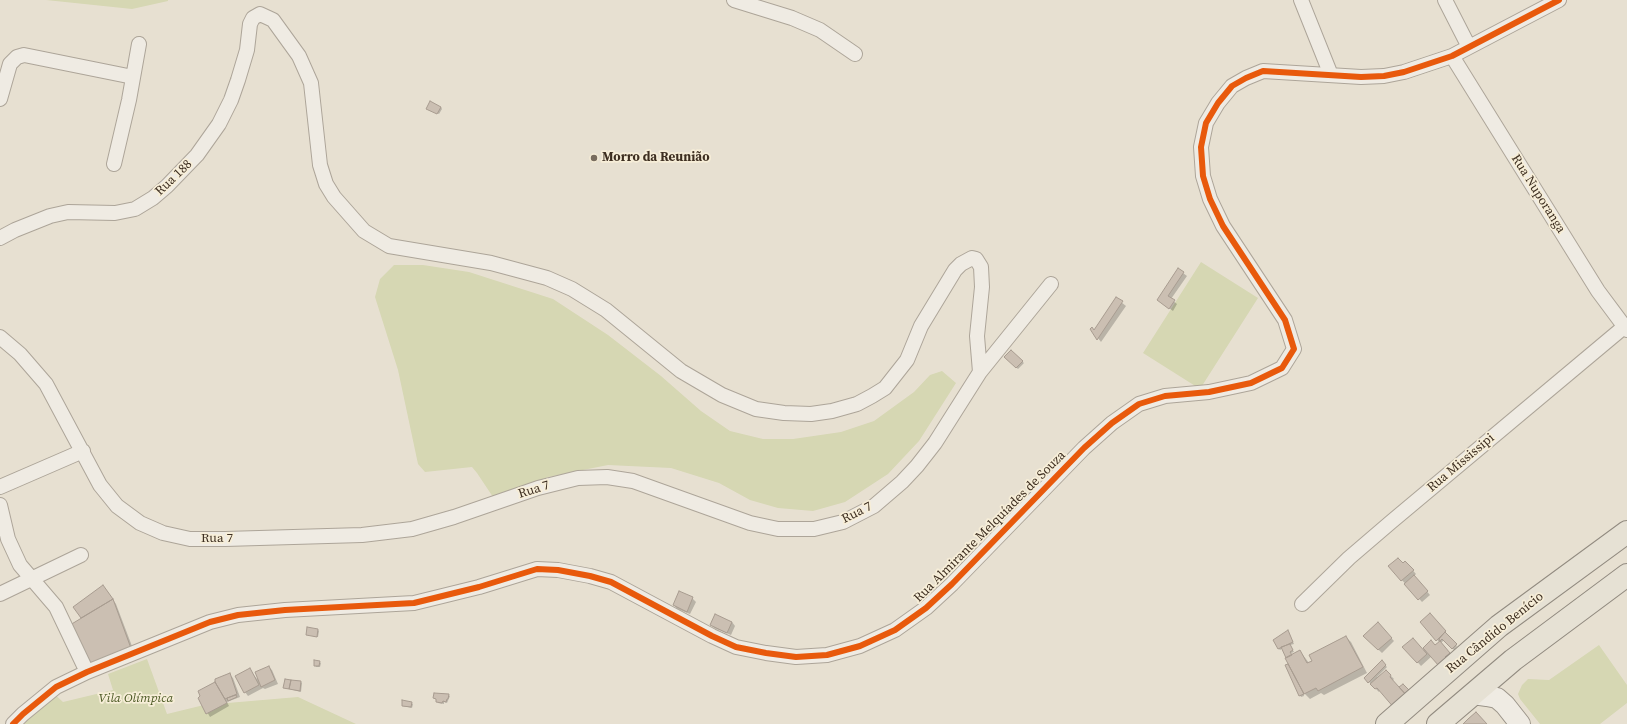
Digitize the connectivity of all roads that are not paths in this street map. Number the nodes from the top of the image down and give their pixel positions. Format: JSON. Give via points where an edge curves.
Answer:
{"nodes":[{"id":1,"x":734,"y":0,"type":"edge"},
{"id":2,"x":1301,"y":0,"type":"edge"},
{"id":3,"x":1445,"y":0,"type":"edge"},
{"id":4,"x":1559,"y":0,"type":"edge"},
{"id":5,"x":139,"y":44,"type":"dead end"},
{"id":6,"x":1469,"y":47,"type":"junction"},
{"id":7,"x":855,"y":54,"type":"dead end"},
{"id":8,"x":1452,"y":56,"type":"junction"},
{"id":9,"x":4,"y":67,"type":"edge"},
{"id":10,"x":1331,"y":75,"type":"junction"},
{"id":11,"x":133,"y":76,"type":"junction"},
{"id":12,"x":0,"y":99,"type":"edge"},
{"id":13,"x":114,"y":164,"type":"dead end"},
{"id":14,"x":0,"y":238,"type":"edge"},
{"id":15,"x":1052,"y":284,"type":"dead end"},
{"id":16,"x":1626,"y":328,"type":"edge"},
{"id":17,"x":0,"y":337,"type":"edge"},
{"id":18,"x":980,"y":372,"type":"junction"},
{"id":19,"x":82,"y":451,"type":"junction"},
{"id":20,"x":0,"y":487,"type":"edge"},
{"id":21,"x":0,"y":505,"type":"edge"},
{"id":22,"x":1627,"y":532,"type":"edge"},
{"id":23,"x":81,"y":555,"type":"dead end"},
{"id":24,"x":1627,"y":575,"type":"edge"},
{"id":25,"x":31,"y":579,"type":"junction"},
{"id":26,"x":0,"y":594,"type":"edge"},
{"id":27,"x":1302,"y":604,"type":"dead end"},
{"id":28,"x":1504,"y":669,"type":"junction"},
{"id":29,"x":87,"y":672,"type":"junction"},
{"id":30,"x":1473,"y":694,"type":"junction"},
{"id":31,"x":1505,"y":705,"type":"junction"},
{"id":32,"x":13,"y":724,"type":"edge"},
{"id":33,"x":1387,"y":724,"type":"edge"},
{"id":34,"x":1438,"y":724,"type":"edge"},
{"id":35,"x":1520,"y":724,"type":"edge"}],
"edges":[{"from":1,"to":7,"type":"street","via":[[792,18],[820,30]]},
{"from":2,"to":10,"type":"street"},
{"from":3,"to":6,"type":"street"},
{"from":4,"to":6,"type":"street","name":"Rua Almirante Melquíades de Souza"},
{"from":5,"to":11,"type":"street"},
{"from":6,"to":8,"type":"street","name":"Rua Almirante Melquíades de Souza"},
{"from":8,"to":10,"type":"street","name":"Rua Almirante Melquíades de Souza","via":[[1384,76],[1361,78]]},
{"from":8,"to":16,"type":"street","name":"Rua Nuporanga","via":[[1598,291]]},
{"from":9,"to":11,"type":"street","via":[[16,57],[24,56]]},
{"from":9,"to":12,"type":"street"},
{"from":10,"to":29,"type":"street","name":"Rua Almirante Melquíades de Souza","via":[[1263,71],[1246,78],[1232,86],[1218,103],[1206,123],[1201,147],[1203,176],[1223,226],[1285,320],[1294,349],[1282,368],[1251,383],[1209,392],[1165,396],[1139,404],[1112,423],[1084,448],[952,584],[926,608],[895,630],[860,646],[827,655],[796,657],[766,653],[736,647],[611,582],[558,570],[537,569],[478,587],[414,602],[238,615],[210,622]]},
{"from":11,"to":13,"type":"street"},
{"from":14,"to":18,"type":"street","name":"Rua 188","via":[[50,216],[68,212],[116,213],[135,209],[167,186],[197,155],[219,124],[238,80],[247,50],[250,24],[253,18],[260,14],[273,20],[299,56],[311,83],[320,165],[326,184],[334,198],[364,231],[388,246],[492,264],[547,278],[572,289],[606,310],[681,371],[722,395],[756,409],[811,414],[857,404],[885,388],[907,360],[921,326],[955,270],[972,258],[976,259],[981,267],[982,287],[977,336]]},
{"from":15,"to":18,"type":"street","name":"Rua 7"},
{"from":16,"to":27,"type":"street","name":"Rua Mississipi","via":[[1391,522]]},
{"from":17,"to":19,"type":"street","name":"Rua 7","via":[[20,354],[46,384]]},
{"from":18,"to":19,"type":"street","name":"Rua 7","via":[[935,443],[902,482],[874,506],[843,522],[814,528],[778,528],[750,523],[633,481],[607,477],[578,478],[538,488],[412,529],[362,535],[190,539],[162,533],[140,523],[117,506],[100,485]]},
{"from":19,"to":20,"type":"street"},
{"from":21,"to":25,"type":"street","via":[[8,539],[20,565]]},
{"from":22,"to":33,"type":"main road","name":"Rua Cândido Benício","via":[[1499,626]]},
{"from":23,"to":25,"type":"street"},
{"from":24,"to":28,"type":"main road"},
{"from":25,"to":26,"type":"street"},
{"from":25,"to":29,"type":"street","via":[[56,607]]},
{"from":28,"to":30,"type":"main road"},
{"from":28,"to":31,"type":"main road"},
{"from":29,"to":32,"type":"street","name":"Rua Almirante Melquíades de Souza","via":[[56,687]]},
{"from":30,"to":31,"type":"main road","via":[[1497,698]]},
{"from":30,"to":34,"type":"main road"},
{"from":31,"to":35,"type":"main road"}]}
